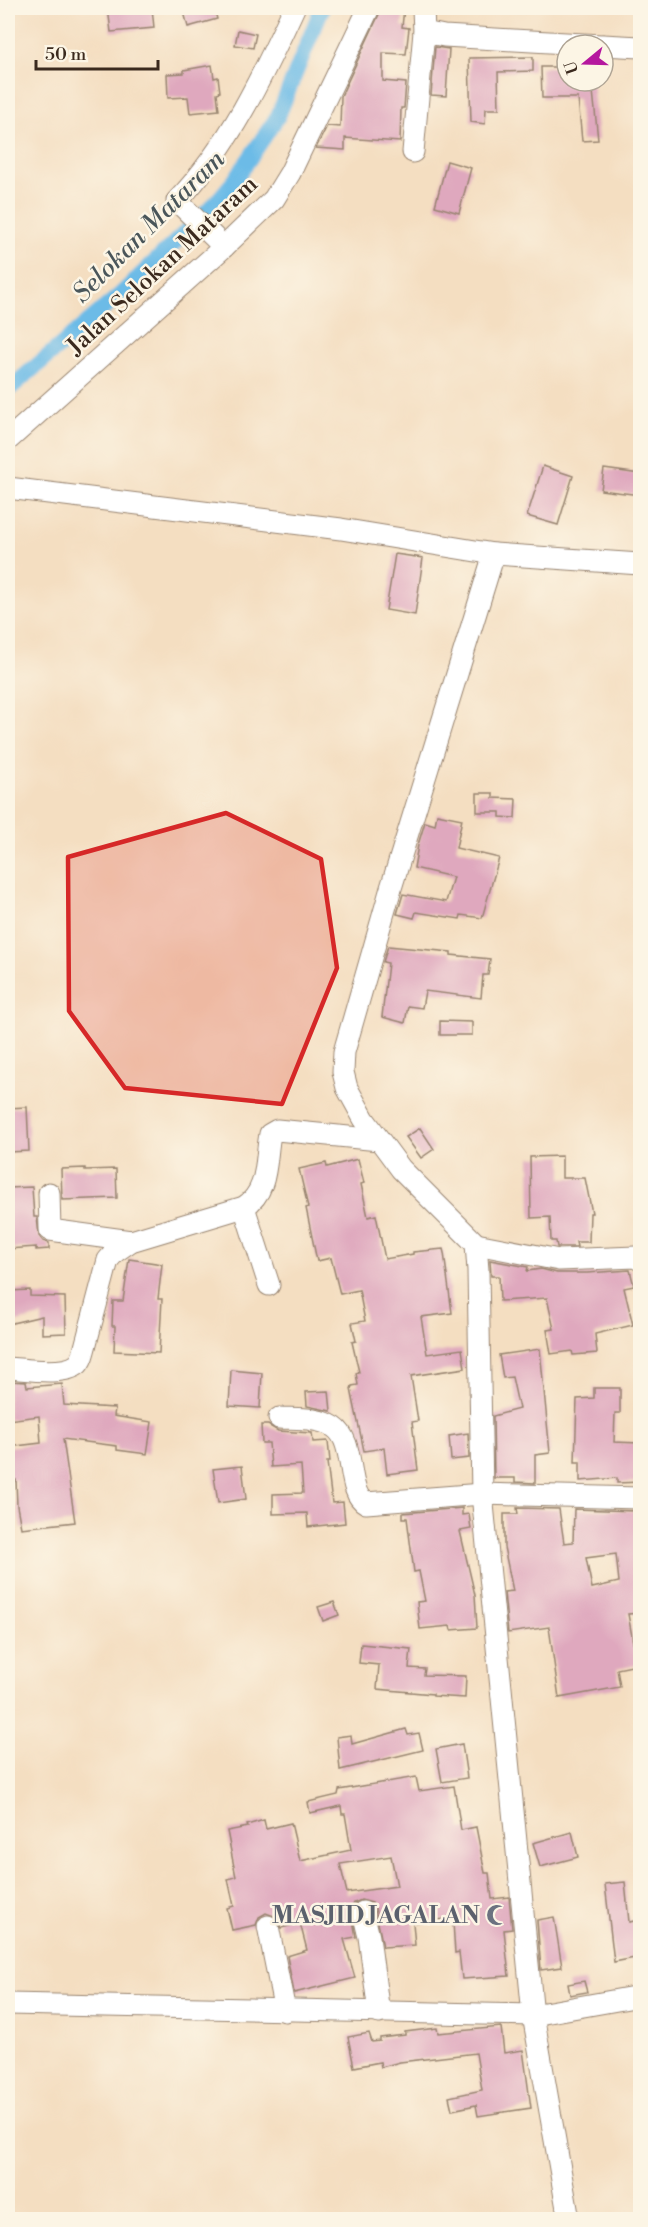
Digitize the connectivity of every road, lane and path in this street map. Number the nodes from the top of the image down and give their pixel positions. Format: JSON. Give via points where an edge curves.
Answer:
{"nodes":[{"id":1,"x":294,"y":8,"type":"edge"},
{"id":2,"x":369,"y":8,"type":"edge"},
{"id":3,"x":423,"y":8,"type":"edge"},
{"id":4,"x":424,"y":32,"type":"junction"},
{"id":5,"x":555,"y":42,"type":"edge"},
{"id":6,"x":615,"y":46,"type":"edge"},
{"id":7,"x":640,"y":47,"type":"edge"},
{"id":8,"x":413,"y":152,"type":"dead end"},
{"id":9,"x":224,"y":247,"type":"junction"},
{"id":10,"x":8,"y":440,"type":"edge"},
{"id":11,"x":8,"y":488,"type":"edge"},
{"id":12,"x":494,"y":554,"type":"junction"},
{"id":13,"x":640,"y":564,"type":"edge"},
{"id":14,"x":379,"y":1140,"type":"junction"},
{"id":15,"x":49,"y":1193,"type":"dead end"},
{"id":16,"x":243,"y":1207,"type":"junction"},
{"id":17,"x":131,"y":1240,"type":"junction"},
{"id":18,"x":476,"y":1244,"type":"junction"},
{"id":19,"x":640,"y":1260,"type":"edge"},
{"id":20,"x":269,"y":1285,"type":"dead end"},
{"id":21,"x":8,"y":1368,"type":"edge"},
{"id":22,"x":279,"y":1418,"type":"dead end"},
{"id":23,"x":482,"y":1494,"type":"junction"},
{"id":24,"x":640,"y":1498,"type":"edge"},
{"id":25,"x":363,"y":1912,"type":"dead end"},
{"id":26,"x":268,"y":1926,"type":"dead end"},
{"id":27,"x":640,"y":1996,"type":"edge"},
{"id":28,"x":8,"y":2004,"type":"edge"},
{"id":29,"x":285,"y":2011,"type":"junction"},
{"id":30,"x":379,"y":2013,"type":"junction"},
{"id":31,"x":533,"y":2015,"type":"junction"},
{"id":32,"x":569,"y":2220,"type":"edge"}],
"edges":[{"from":1,"to":9,"type":"street","via":[[228,136],[177,201]]},
{"from":2,"to":9,"type":"street","name":"Jalan Selokan Mataram","via":[[290,173],[274,199]]},
{"from":3,"to":4,"type":"street"},
{"from":4,"to":5,"type":"street"},
{"from":4,"to":8,"type":"street"},
{"from":6,"to":7,"type":"street"},
{"from":9,"to":10,"type":"street","name":"Jalan Selokan Mataram"},
{"from":11,"to":12,"type":"street","via":[[340,529]]},
{"from":12,"to":13,"type":"street"},
{"from":12,"to":14,"type":"street","via":[[344,1052],[347,1088]]},
{"from":14,"to":16,"type":"street","via":[[277,1130],[270,1134],[259,1194]]},
{"from":14,"to":18,"type":"street","via":[[401,1169]]},
{"from":15,"to":17,"type":"street","via":[[50,1230]]},
{"from":16,"to":17,"type":"street"},
{"from":16,"to":20,"type":"street"},
{"from":17,"to":21,"type":"street","via":[[108,1260],[79,1363],[67,1369]]},
{"from":18,"to":19,"type":"street","via":[[559,1260]]},
{"from":18,"to":23,"type":"street"},
{"from":22,"to":23,"type":"street","via":[[316,1421],[334,1427],[345,1442],[357,1492],[366,1503]]},
{"from":23,"to":24,"type":"street"},
{"from":23,"to":31,"type":"street"},
{"from":25,"to":30,"type":"street"},
{"from":26,"to":29,"type":"street"},
{"from":27,"to":31,"type":"street"},
{"from":28,"to":29,"type":"street"},
{"from":29,"to":30,"type":"street"},
{"from":30,"to":31,"type":"street"},
{"from":31,"to":32,"type":"street"}]}
